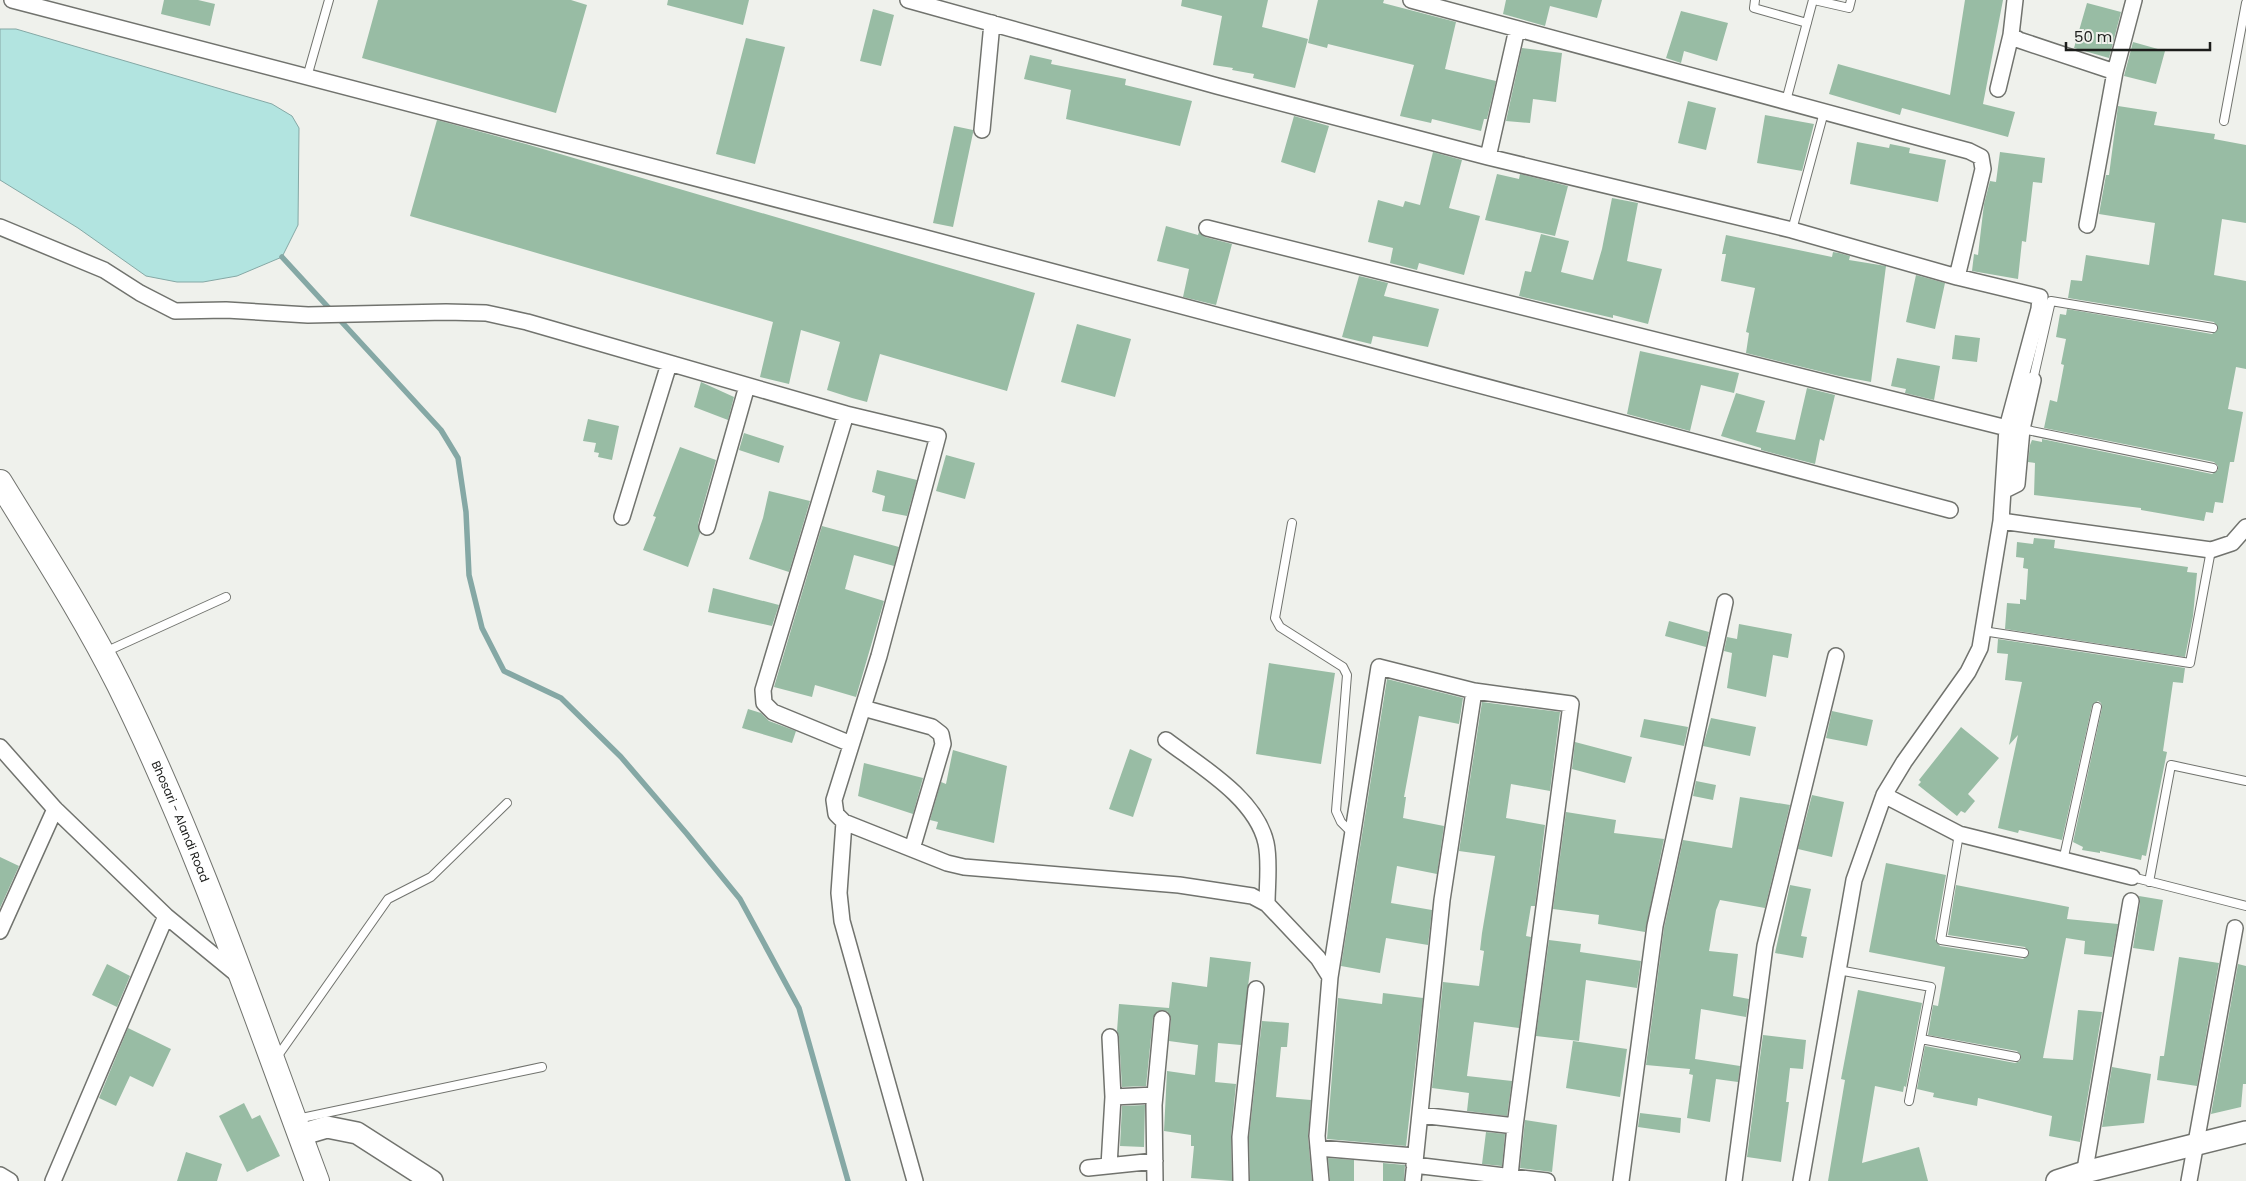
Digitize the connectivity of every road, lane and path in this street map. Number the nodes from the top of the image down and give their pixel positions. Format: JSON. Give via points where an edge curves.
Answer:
{"nodes":[{"id":1,"x":12,"y":0,"type":"edge"},
{"id":2,"x":330,"y":0,"type":"edge"},
{"id":3,"x":908,"y":0,"type":"edge"},
{"id":4,"x":1411,"y":0,"type":"edge"},
{"id":5,"x":1755,"y":0,"type":"edge"},
{"id":6,"x":1813,"y":0,"type":"edge"},
{"id":7,"x":1851,"y":0,"type":"edge"},
{"id":8,"x":2015,"y":0,"type":"edge"},
{"id":9,"x":2134,"y":0,"type":"edge"},
{"id":10,"x":2246,"y":3,"type":"edge"},
{"id":11,"x":992,"y":23,"type":"junction"},
{"id":12,"x":1807,"y":23,"type":"junction"},
{"id":13,"x":1517,"y":29,"type":"junction"},
{"id":14,"x":2012,"y":34,"type":"junction"},
{"id":15,"x":2115,"y":72,"type":"junction"},
{"id":16,"x":306,"y":77,"type":"junction"},
{"id":17,"x":1998,"y":89,"type":"dead end"},
{"id":18,"x":1786,"y":101,"type":"junction"},
{"id":19,"x":1824,"y":112,"type":"junction"},
{"id":20,"x":2224,"y":121,"type":"dead end"},
{"id":21,"x":982,"y":130,"type":"dead end"},
{"id":22,"x":1488,"y":157,"type":"junction"},
{"id":23,"x":2087,"y":225,"type":"dead end"},
{"id":24,"x":0,"y":227,"type":"edge"},
{"id":25,"x":1208,"y":228,"type":"dead end"},
{"id":26,"x":1792,"y":230,"type":"junction"},
{"id":27,"x":1957,"y":278,"type":"junction"},
{"id":28,"x":2213,"y":328,"type":"dead end"},
{"id":29,"x":669,"y":364,"type":"junction"},
{"id":30,"x":2033,"y":380,"type":"joint"},
{"id":31,"x":747,"y":386,"type":"junction"},
{"id":32,"x":846,"y":414,"type":"junction"},
{"id":33,"x":2014,"y":428,"type":"junction"},
{"id":34,"x":2213,"y":468,"type":"dead end"},
{"id":35,"x":0,"y":482,"type":"edge"},
{"id":36,"x":1950,"y":510,"type":"dead end"},
{"id":37,"x":622,"y":517,"type":"dead end"},
{"id":38,"x":2001,"y":521,"type":"junction"},
{"id":39,"x":1292,"y":523,"type":"dead end"},
{"id":40,"x":707,"y":526,"type":"dead end"},
{"id":41,"x":2246,"y":526,"type":"edge"},
{"id":42,"x":2211,"y":550,"type":"junction"},
{"id":43,"x":226,"y":597,"type":"dead end"},
{"id":44,"x":1725,"y":602,"type":"dead end"},
{"id":45,"x":1983,"y":631,"type":"junction"},
{"id":46,"x":102,"y":654,"type":"junction"},
{"id":47,"x":1836,"y":656,"type":"dead end"},
{"id":48,"x":1474,"y":691,"type":"junction"},
{"id":49,"x":2097,"y":707,"type":"dead end"},
{"id":50,"x":863,"y":708,"type":"junction"},
{"id":51,"x":1166,"y":740,"type":"dead end"},
{"id":52,"x":851,"y":744,"type":"junction"},
{"id":53,"x":1,"y":750,"type":"edge"},
{"id":54,"x":2246,"y":781,"type":"edge"},
{"id":55,"x":1884,"y":795,"type":"junction"},
{"id":56,"x":507,"y":803,"type":"dead end"},
{"id":57,"x":55,"y":808,"type":"junction"},
{"id":58,"x":844,"y":822,"type":"junction"},
{"id":59,"x":1352,"y":833,"type":"junction"},
{"id":60,"x":1959,"y":834,"type":"junction"},
{"id":61,"x":912,"y":849,"type":"junction"},
{"id":62,"x":2063,"y":861,"type":"junction"},
{"id":63,"x":2132,"y":877,"type":"joint"},
{"id":64,"x":2149,"y":882,"type":"junction"},
{"id":65,"x":2131,"y":901,"type":"dead end"},
{"id":66,"x":1267,"y":904,"type":"junction"},
{"id":67,"x":2246,"y":906,"type":"edge"},
{"id":68,"x":166,"y":916,"type":"junction"},
{"id":69,"x":2235,"y":928,"type":"dead end"},
{"id":70,"x":0,"y":931,"type":"edge"},
{"id":71,"x":2024,"y":953,"type":"dead end"},
{"id":72,"x":1838,"y":970,"type":"junction"},
{"id":73,"x":240,"y":976,"type":"junction"},
{"id":74,"x":1330,"y":977,"type":"junction"},
{"id":75,"x":1256,"y":989,"type":"dead end"},
{"id":76,"x":1162,"y":1019,"type":"dead end"},
{"id":77,"x":1110,"y":1037,"type":"dead end"},
{"id":78,"x":1921,"y":1039,"type":"junction"},
{"id":79,"x":2016,"y":1057,"type":"dead end"},
{"id":80,"x":273,"y":1063,"type":"junction"},
{"id":81,"x":542,"y":1066,"type":"dead end"},
{"id":82,"x":1155,"y":1096,"type":"junction"},
{"id":83,"x":1113,"y":1097,"type":"junction"},
{"id":84,"x":1909,"y":1101,"type":"dead end"},
{"id":85,"x":1420,"y":1115,"type":"junction"},
{"id":86,"x":1515,"y":1126,"type":"junction"},
{"id":87,"x":297,"y":1128,"type":"junction"},
{"id":88,"x":2246,"y":1132,"type":"edge"},
{"id":89,"x":2195,"y":1145,"type":"junction"},
{"id":90,"x":1318,"y":1148,"type":"junction"},
{"id":91,"x":308,"y":1157,"type":"junction"},
{"id":92,"x":1414,"y":1160,"type":"junction"},
{"id":93,"x":1155,"y":1161,"type":"junction"},
{"id":94,"x":1110,"y":1166,"type":"junction"},
{"id":95,"x":1088,"y":1168,"type":"dead end"},
{"id":96,"x":0,"y":1175,"type":"edge"},
{"id":97,"x":1510,"y":1176,"type":"junction"},
{"id":98,"x":2084,"y":1176,"type":"edge"},
{"id":99,"x":10,"y":1181,"type":"edge"},
{"id":100,"x":53,"y":1181,"type":"edge"},
{"id":101,"x":302,"y":1181,"type":"edge"},
{"id":102,"x":317,"y":1181,"type":"edge"},
{"id":103,"x":432,"y":1181,"type":"edge"},
{"id":104,"x":915,"y":1181,"type":"edge"},
{"id":105,"x":1155,"y":1181,"type":"edge"},
{"id":106,"x":1241,"y":1181,"type":"edge"},
{"id":107,"x":1321,"y":1181,"type":"edge"},
{"id":108,"x":1413,"y":1181,"type":"edge"},
{"id":109,"x":1547,"y":1181,"type":"edge"},
{"id":110,"x":1621,"y":1181,"type":"edge"},
{"id":111,"x":1734,"y":1181,"type":"edge"},
{"id":112,"x":1800,"y":1181,"type":"edge"},
{"id":113,"x":2057,"y":1181,"type":"edge"},
{"id":114,"x":2189,"y":1181,"type":"edge"}],
"edges":[{"from":1,"to":16,"type":"street"},
{"from":2,"to":16,"type":"lane"},
{"from":3,"to":11,"type":"street"},
{"from":4,"to":13,"type":"street"},
{"from":5,"to":12,"type":"lane","via":[[1754,8]]},
{"from":6,"to":7,"type":"lane","via":[[1849,8]]},
{"from":6,"to":12,"type":"lane"},
{"from":8,"to":14,"type":"street"},
{"from":9,"to":15,"type":"street"},
{"from":10,"to":20,"type":"lane"},
{"from":11,"to":21,"type":"street"},
{"from":11,"to":22,"type":"street"},
{"from":12,"to":18,"type":"lane"},
{"from":13,"to":18,"type":"street"},
{"from":13,"to":22,"type":"street"},
{"from":14,"to":15,"type":"street","via":[[2019,40]]},
{"from":14,"to":17,"type":"street"},
{"from":15,"to":23,"type":"street"},
{"from":16,"to":36,"type":"street"},
{"from":18,"to":19,"type":"street"},
{"from":19,"to":26,"type":"lane"},
{"from":19,"to":27,"type":"street","via":[[1981,157],[1983,169]]},
{"from":22,"to":26,"type":"street"},
{"from":24,"to":29,"type":"street","via":[[104,270],[175,310],[318,315],[486,313]]},
{"from":25,"to":33,"type":"street"},
{"from":26,"to":27,"type":"street"},
{"from":27,"to":33,"type":"street","via":[[2040,297]]},
{"from":28,"to":30,"type":"lane","via":[[2051,301]]},
{"from":29,"to":31,"type":"street"},
{"from":29,"to":37,"type":"street"},
{"from":30,"to":33,"type":"street"},
{"from":31,"to":32,"type":"street"},
{"from":31,"to":40,"type":"street"},
{"from":32,"to":50,"type":"street","via":[[938,436]]},
{"from":32,"to":52,"type":"street","via":[[763,690],[764,702],[772,712]]},
{"from":33,"to":34,"type":"lane"},
{"from":33,"to":38,"type":"street"},
{"from":35,"to":46,"type":"main road","name":"Bhosari - Alandi Road"},
{"from":38,"to":42,"type":"street"},
{"from":38,"to":45,"type":"street"},
{"from":39,"to":59,"type":"lane","via":[[1274,618],[1280,627],[1343,667],[1347,675],[1336,811]]},
{"from":41,"to":42,"type":"street","via":[[2232,543]]},
{"from":42,"to":45,"type":"lane","via":[[2190,663]]},
{"from":43,"to":46,"type":"lane"},
{"from":44,"to":110,"type":"street","via":[[1656,926]]},
{"from":45,"to":55,"type":"street","via":[[1980,648],[1968,672]]},
{"from":46,"to":73,"type":"main road","name":"Bhosari - Alandi Road","via":[[180,818]]},
{"from":47,"to":111,"type":"street","via":[[1765,946]]},
{"from":48,"to":59,"type":"street","via":[[1379,667]]},
{"from":48,"to":85,"type":"street","via":[[1442,900]]},
{"from":48,"to":86,"type":"street","via":[[1571,704]]},
{"from":49,"to":62,"type":"lane"},
{"from":50,"to":52,"type":"street"},
{"from":50,"to":61,"type":"street","via":[[932,727],[941,734],[943,744]]},
{"from":51,"to":66,"type":"street","via":[[1227,786],[1256,817],[1266,843]]},
{"from":52,"to":58,"type":"street","via":[[834,800],[836,814]]},
{"from":53,"to":57,"type":"street"},
{"from":54,"to":64,"type":"lane","via":[[2171,765]]},
{"from":55,"to":60,"type":"street"},
{"from":55,"to":72,"type":"street","via":[[1854,880]]},
{"from":56,"to":80,"type":"lane","via":[[431,877],[388,899]]},
{"from":57,"to":68,"type":"street"},
{"from":57,"to":70,"type":"street"},
{"from":58,"to":61,"type":"street"},
{"from":58,"to":104,"type":"street","via":[[839,893],[842,920]]},
{"from":59,"to":74,"type":"street"},
{"from":60,"to":62,"type":"street"},
{"from":60,"to":71,"type":"lane","via":[[1941,940]]},
{"from":61,"to":66,"type":"street","via":[[964,867],[1179,885],[1252,896]]},
{"from":62,"to":63,"type":"street"},
{"from":63,"to":64,"type":"lane"},
{"from":64,"to":67,"type":"lane"},
{"from":65,"to":98,"type":"street"},
{"from":66,"to":74,"type":"street","via":[[1318,958]]},
{"from":68,"to":73,"type":"street"},
{"from":68,"to":100,"type":"street"},
{"from":69,"to":89,"type":"street"},
{"from":72,"to":78,"type":"lane","via":[[1931,987]]},
{"from":72,"to":112,"type":"street"},
{"from":73,"to":80,"type":"main road","name":"Bhosari - Alandi Road"},
{"from":74,"to":90,"type":"street"},
{"from":75,"to":106,"type":"street","via":[[1240,1137]]},
{"from":76,"to":82,"type":"street"},
{"from":77,"to":83,"type":"street"},
{"from":78,"to":79,"type":"lane"},
{"from":78,"to":84,"type":"lane"},
{"from":80,"to":87,"type":"main road","name":"Bhosari - Alandi Road"},
{"from":81,"to":87,"type":"lane"},
{"from":82,"to":83,"type":"street"},
{"from":82,"to":93,"type":"street"},
{"from":83,"to":94,"type":"street"},
{"from":85,"to":86,"type":"street"},
{"from":85,"to":92,"type":"street"},
{"from":86,"to":97,"type":"street"},
{"from":87,"to":91,"type":"main road","name":"Bhosari - Alandi Road"},
{"from":87,"to":103,"type":"street","via":[[327,1127],[356,1133]]},
{"from":88,"to":89,"type":"street"},
{"from":89,"to":98,"type":"street"},
{"from":89,"to":114,"type":"street"},
{"from":90,"to":92,"type":"street"},
{"from":90,"to":107,"type":"street"},
{"from":91,"to":101,"type":"street"},
{"from":91,"to":102,"type":"main road","name":"Bhosari - Alandi Road"},
{"from":92,"to":97,"type":"street"},
{"from":92,"to":108,"type":"street"},
{"from":93,"to":94,"type":"street"},
{"from":93,"to":105,"type":"street"},
{"from":94,"to":95,"type":"street"},
{"from":96,"to":99,"type":"street"},
{"from":97,"to":109,"type":"street"},
{"from":98,"to":113,"type":"street"}]}
